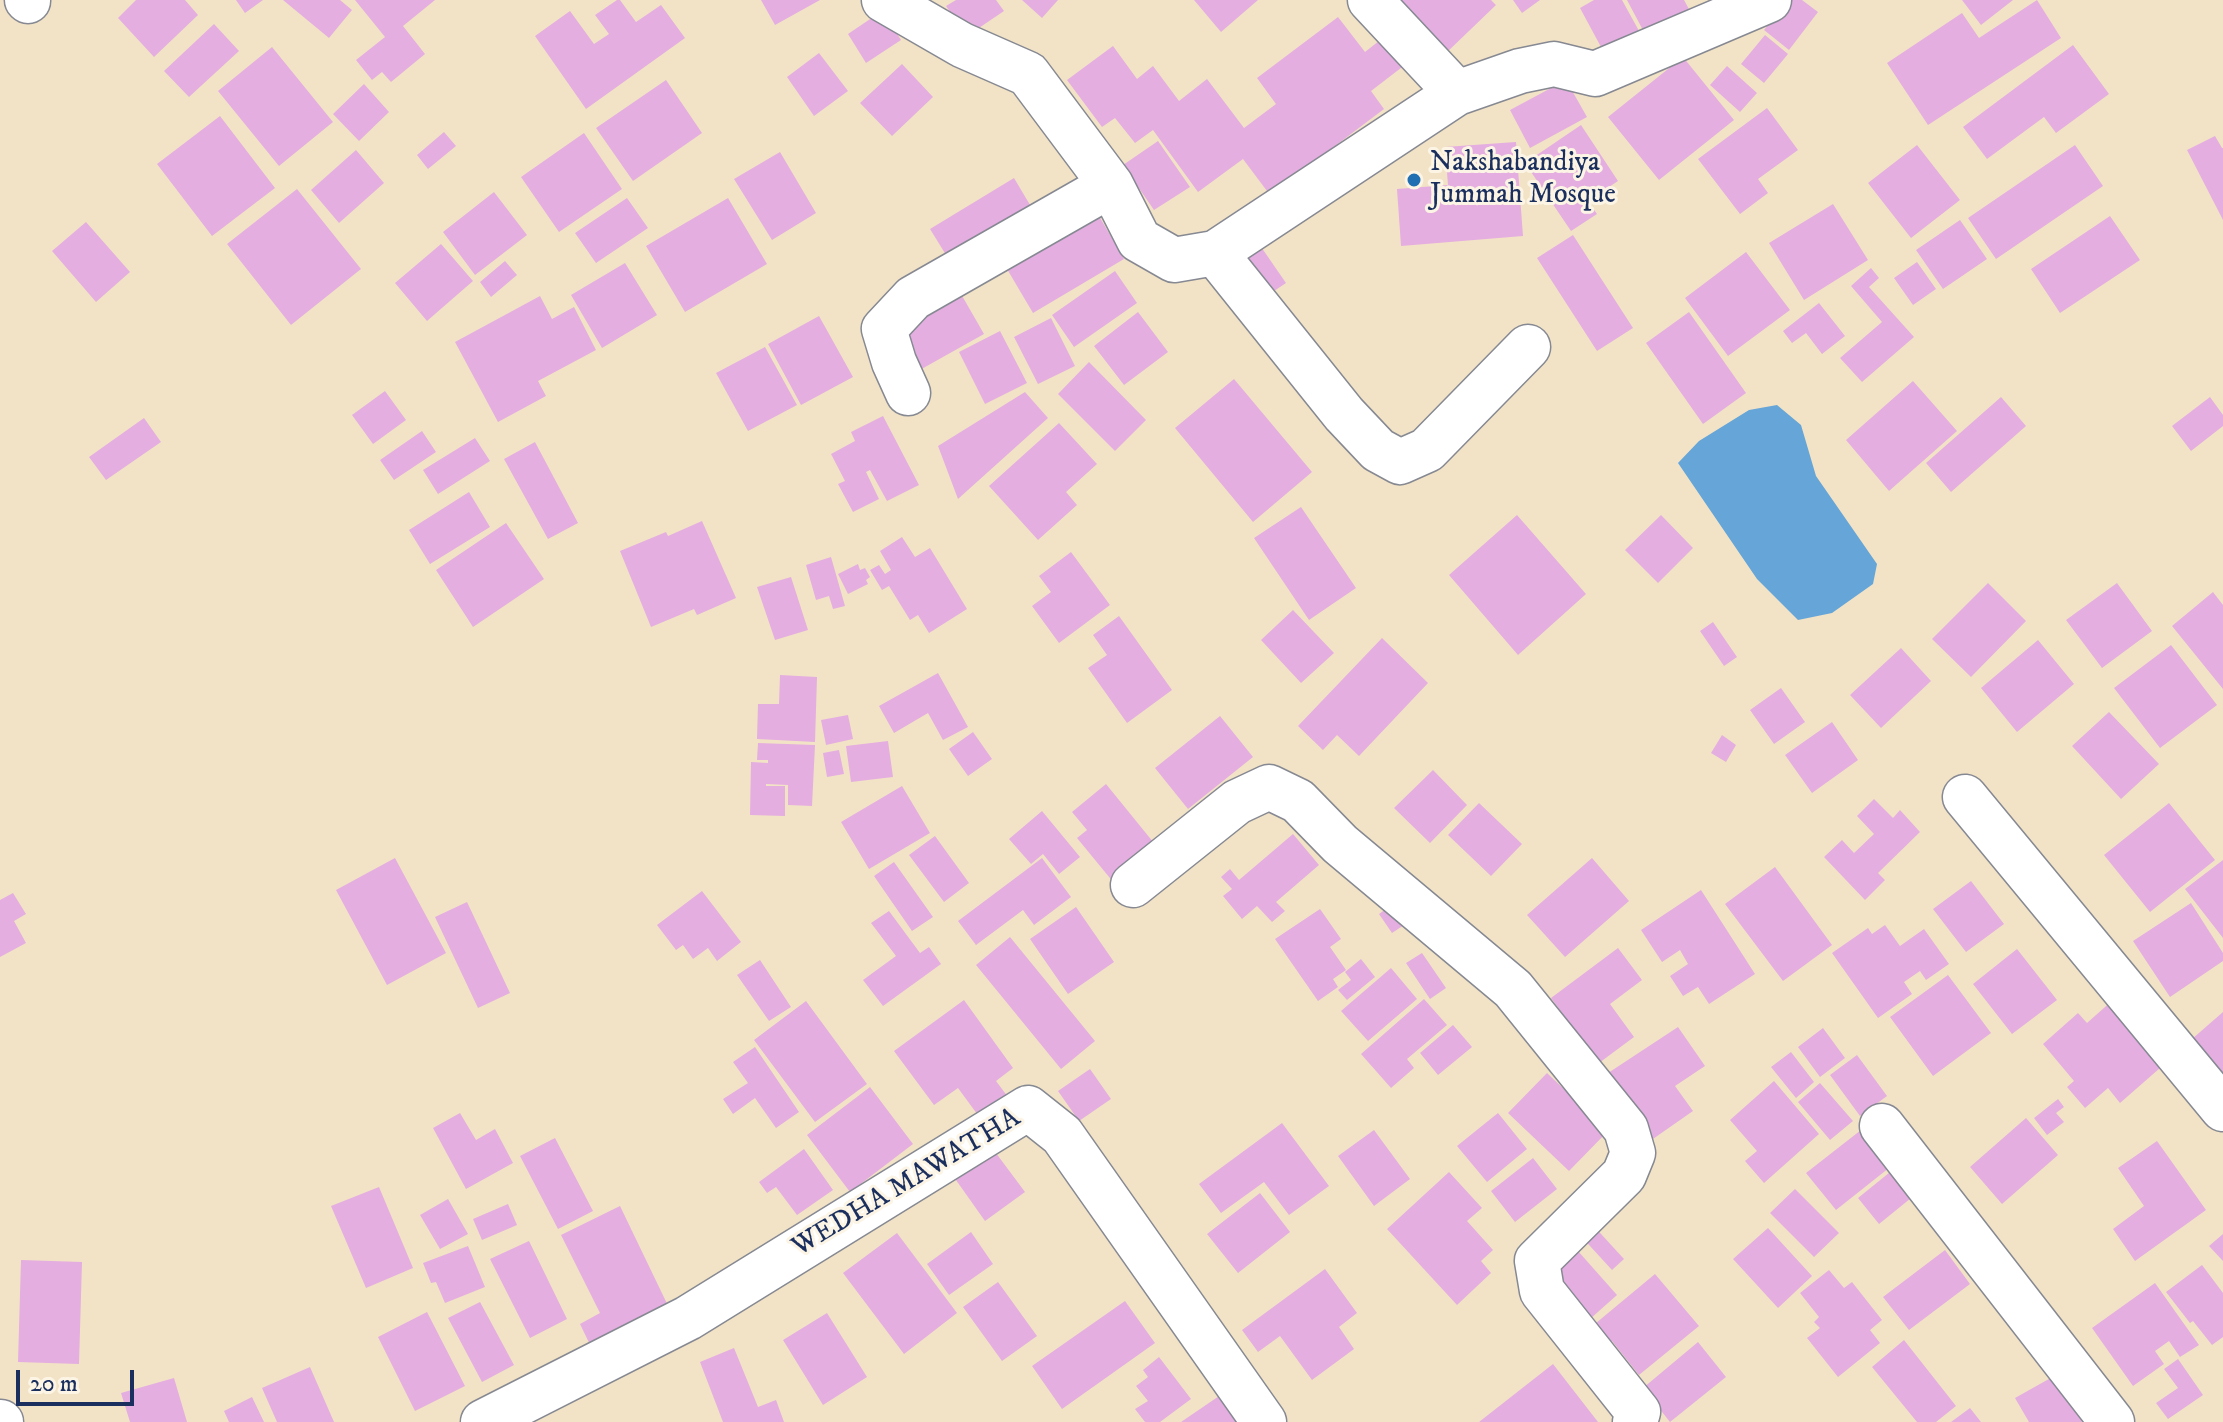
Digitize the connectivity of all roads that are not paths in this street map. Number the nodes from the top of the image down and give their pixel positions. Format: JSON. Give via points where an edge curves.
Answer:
{"nodes":[{"id":1,"x":884,"y":0,"type":"edge"},
{"id":2,"x":1370,"y":0,"type":"edge"},
{"id":3,"x":1769,"y":0,"type":"edge"},
{"id":4,"x":1457,"y":93,"type":"junction"},
{"id":5,"x":1111,"y":185,"type":"junction"},
{"id":6,"x":1215,"y":253,"type":"junction"},
{"id":7,"x":1528,"y":347,"type":"dead end"},
{"id":8,"x":908,"y":393,"type":"dead end"},
{"id":9,"x":1965,"y":797,"type":"dead end"},
{"id":10,"x":1133,"y":885,"type":"dead end"},
{"id":11,"x":2223,"y":1109,"type":"edge"},
{"id":12,"x":1882,"y":1126,"type":"dead end"},
{"id":13,"x":483,"y":1422,"type":"edge"},
{"id":14,"x":1264,"y":1422,"type":"edge"},
{"id":15,"x":1635,"y":1422,"type":"edge"},
{"id":16,"x":2112,"y":1422,"type":"edge"}],
"edges":[{"from":1,"to":5,"type":"street","via":[[962,45],[1028,74]]},
{"from":2,"to":4,"type":"street"},
{"from":3,"to":4,"type":"street","via":[[1595,74],[1554,64]]},
{"from":4,"to":6,"type":"street"},
{"from":5,"to":6,"type":"street","via":[[1139,240],[1174,260]]},
{"from":5,"to":8,"type":"street","via":[[913,298],[884,329]]},
{"from":6,"to":7,"type":"street","via":[[1344,414],[1378,450],[1400,462],[1427,450]]},
{"from":9,"to":11,"type":"street"},
{"from":10,"to":15,"type":"street","via":[[1237,802],[1269,787],[1298,801],[1340,844],[1513,989],[1626,1129],[1633,1153],[1624,1175],[1537,1261],[1542,1291],[1638,1412]]},
{"from":12,"to":16,"type":"street"},
{"from":13,"to":14,"type":"street","name":"WEDHA MAWATHA","via":[[688,1318],[1028,1108],[1062,1135]]}]}
